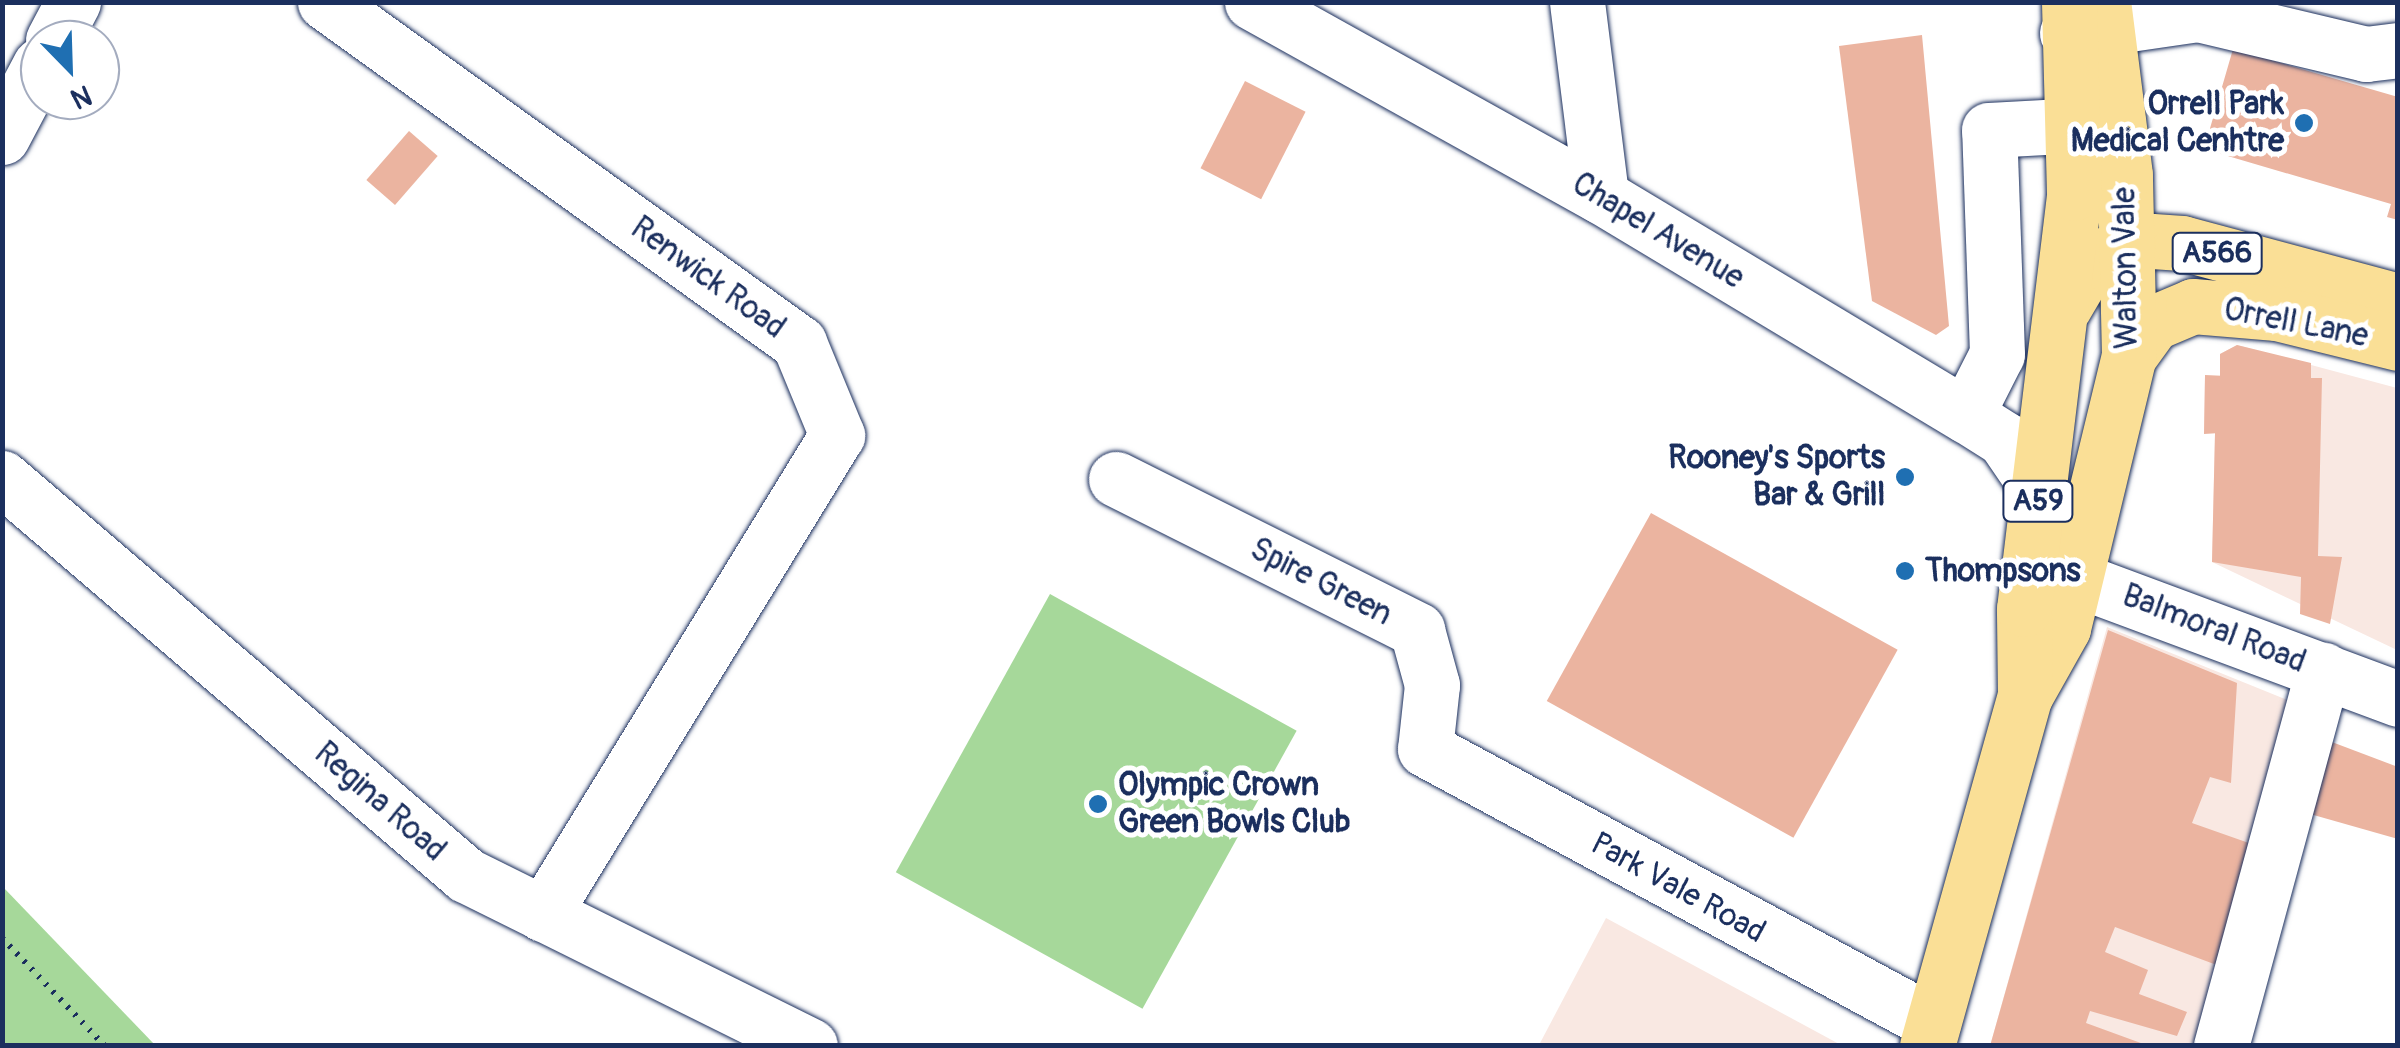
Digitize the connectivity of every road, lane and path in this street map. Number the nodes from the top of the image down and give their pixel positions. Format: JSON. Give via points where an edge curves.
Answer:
{"nodes":[{"id":1,"x":325,"y":2,"type":"edge"},
{"id":2,"x":1252,"y":2,"type":"edge"},
{"id":3,"x":1577,"y":2,"type":"edge"},
{"id":4,"x":2087,"y":16,"type":"edge"},
{"id":5,"x":2398,"y":50,"type":"edge"},
{"id":6,"x":20,"y":103,"type":"edge"},
{"id":7,"x":2,"y":137,"type":"edge"},
{"id":8,"x":2098,"y":147,"type":"junction"},
{"id":9,"x":1601,"y":196,"type":"junction"},
{"id":10,"x":2182,"y":243,"type":"junction"},
{"id":11,"x":2122,"y":255,"type":"junction"},
{"id":12,"x":2398,"y":301,"type":"edge"},
{"id":13,"x":2194,"y":306,"type":"junction"},
{"id":14,"x":2064,"y":308,"type":"junction"},
{"id":15,"x":2398,"y":343,"type":"edge"},
{"id":16,"x":2129,"y":356,"type":"junction"},
{"id":17,"x":1966,"y":415,"type":"junction"},
{"id":18,"x":2,"y":478,"type":"edge"},
{"id":19,"x":1116,"y":479,"type":"dead end"},
{"id":20,"x":2039,"y":490,"type":"junction"},
{"id":21,"x":2053,"y":569,"type":"junction"},
{"id":22,"x":2323,"y":670,"type":"junction"},
{"id":23,"x":2398,"y":699,"type":"edge"},
{"id":24,"x":1425,"y":749,"type":"joint"},
{"id":25,"x":542,"y":914,"type":"junction"},
{"id":26,"x":2,"y":938,"type":"edge"},
{"id":27,"x":1930,"y":1034,"type":"edge"},
{"id":28,"x":807,"y":1045,"type":"edge"},
{"id":29,"x":105,"y":1046,"type":"edge"},
{"id":30,"x":2221,"y":1046,"type":"edge"}],
"edges":[{"from":1,"to":25,"type":"street","name":"Renwick Road","via":[[798,343],[836,435]]},
{"from":2,"to":9,"type":"street","name":"Chapel Avenue"},
{"from":3,"to":9,"type":"street"},
{"from":4,"to":5,"type":"street","via":[[2198,14],[2366,54]]},
{"from":4,"to":8,"type":"main road","number":"A59"},
{"from":6,"to":7,"type":"street"},
{"from":8,"to":10,"type":"main road","name":"Orrell Lane","number":"A566","via":[[2142,214]]},
{"from":8,"to":11,"type":"main road"},
{"from":8,"to":14,"type":"main road","name":"Walton Vale","number":"A59"},
{"from":8,"to":17,"type":"street","via":[[1989,130],[1997,354]]},
{"from":9,"to":17,"type":"street","name":"Chapel Avenue"},
{"from":10,"to":11,"type":"main road","name":"Orrell Lane","number":"A566"},
{"from":10,"to":12,"type":"main road","name":"Orrell Lane","number":"A566"},
{"from":11,"to":13,"type":"main road","name":"Orrell Lane","number":"A566"},
{"from":11,"to":14,"type":"main road","via":[[2076,278]]},
{"from":11,"to":16,"type":"main road","name":"Walton Vale","number":"A59"},
{"from":13,"to":15,"type":"main road","name":"Orrell Lane","number":"A566","via":[[2277,313]]},
{"from":13,"to":16,"type":"main road","name":"Orrell Lane","number":"A566","via":[[2153,323]]},
{"from":14,"to":20,"type":"main road","name":"Walton Vale","number":"A59"},
{"from":16,"to":21,"type":"main road","name":"Walton Vale","number":"A59"},
{"from":17,"to":20,"type":"street","name":"Chapel Avenue","via":[[2004,439]]},
{"from":18,"to":25,"type":"street","name":"Regina Road","via":[[466,876]]},
{"from":19,"to":24,"type":"street","name":"Spire Green","via":[[1416,630],[1432,685]]},
{"from":20,"to":21,"type":"main road","name":"Walton Vale","number":"A59"},
{"from":21,"to":22,"type":"street","name":"Balmoral Road"},
{"from":21,"to":27,"type":"main road","name":"Walton Vale","number":"A59","via":[[2025,696]]},
{"from":22,"to":23,"type":"street","name":"Balmoral Road"},
{"from":22,"to":30,"type":"street"},
{"from":24,"to":27,"type":"street","name":"Park Vale Road"},
{"from":25,"to":28,"type":"street","name":"Regina Road"},
{"from":26,"to":29,"type":"path"}]}
